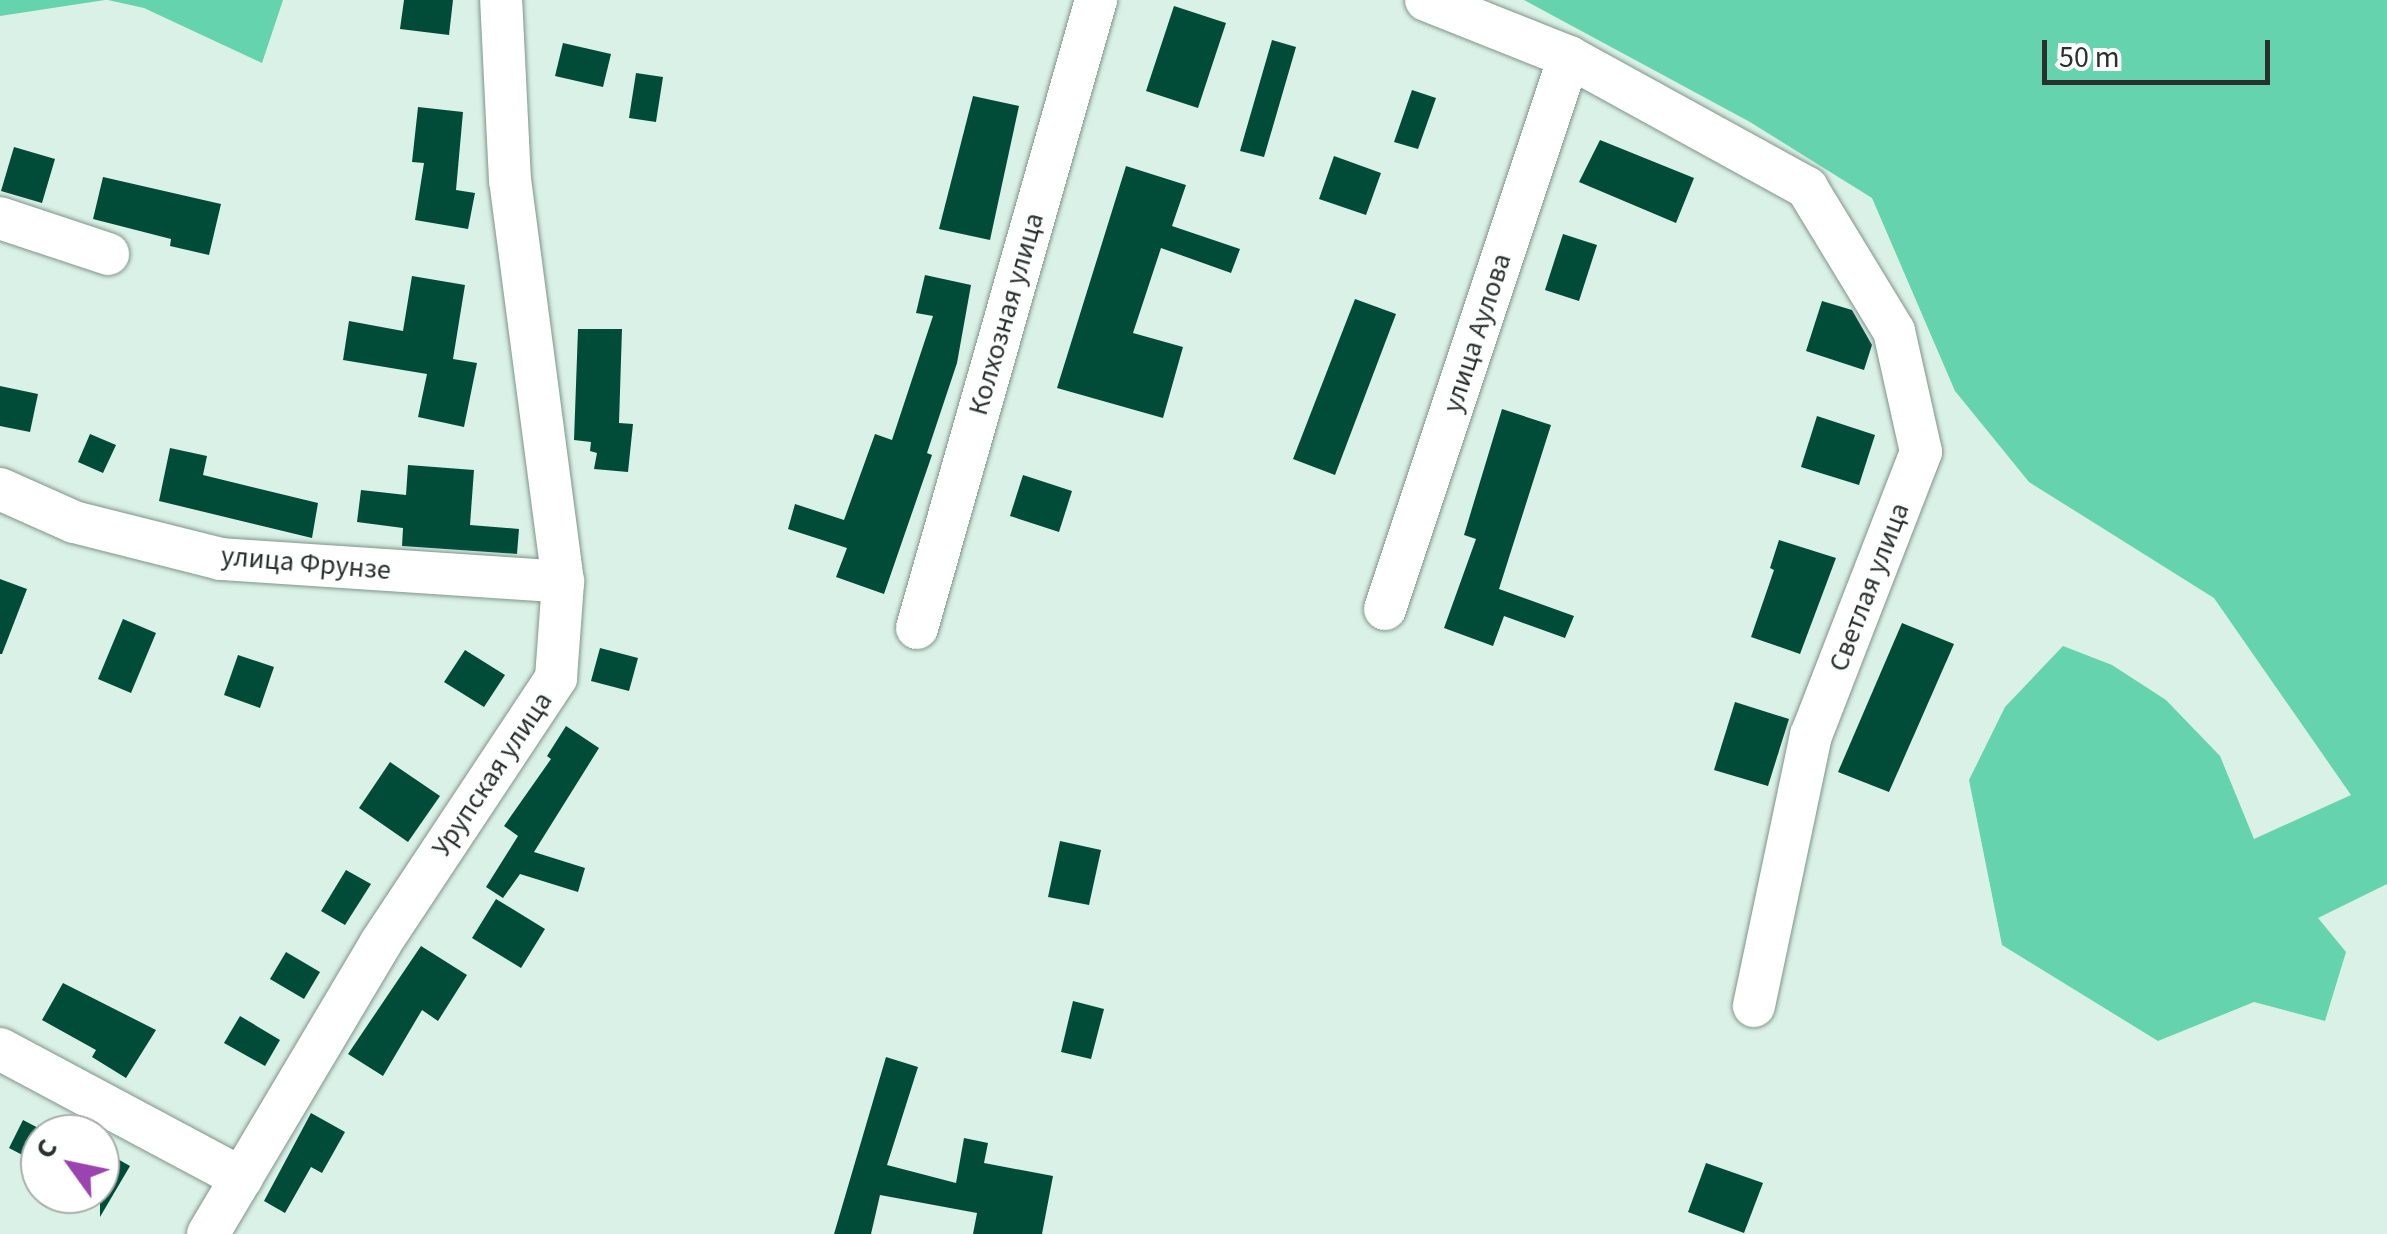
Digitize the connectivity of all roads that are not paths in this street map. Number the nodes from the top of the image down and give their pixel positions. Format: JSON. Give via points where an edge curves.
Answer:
{"nodes":[{"id":1,"x":1096,"y":0,"type":"edge"},
{"id":2,"x":1426,"y":0,"type":"edge"},
{"id":3,"x":506,"y":5,"type":"edge"},
{"id":4,"x":1569,"y":57,"type":"junction"},
{"id":5,"x":0,"y":218,"type":"edge"},
{"id":6,"x":108,"y":254,"type":"dead end"},
{"id":7,"x":0,"y":490,"type":"edge"},
{"id":8,"x":564,"y":582,"type":"junction"},
{"id":9,"x":1385,"y":609,"type":"dead end"},
{"id":10,"x":916,"y":628,"type":"dead end"},
{"id":11,"x":1754,"y":1006,"type":"dead end"},
{"id":12,"x":0,"y":1049,"type":"edge"},
{"id":13,"x":242,"y":1178,"type":"junction"},
{"id":14,"x":208,"y":1234,"type":"edge"}],
"edges":[{"from":1,"to":10,"type":"street","name":"Колхозная улица"},
{"from":2,"to":4,"type":"street"},
{"from":3,"to":8,"type":"street","name":"Урупская улица","via":[[510,182]]},
{"from":4,"to":9,"type":"street","name":"улица Аулова"},
{"from":4,"to":11,"type":"street","name":"Светлая улица","via":[[1807,188],[1894,331],[1921,452],[1811,734]]},
{"from":5,"to":6,"type":"street"},
{"from":7,"to":8,"type":"street","name":"улица Фрунзе","via":[[74,522],[222,559]]},
{"from":8,"to":13,"type":"street","name":"Урупская улица","via":[[556,678],[380,944]]},
{"from":12,"to":13,"type":"street"},
{"from":13,"to":14,"type":"street","name":"Урупская улица"}]}
